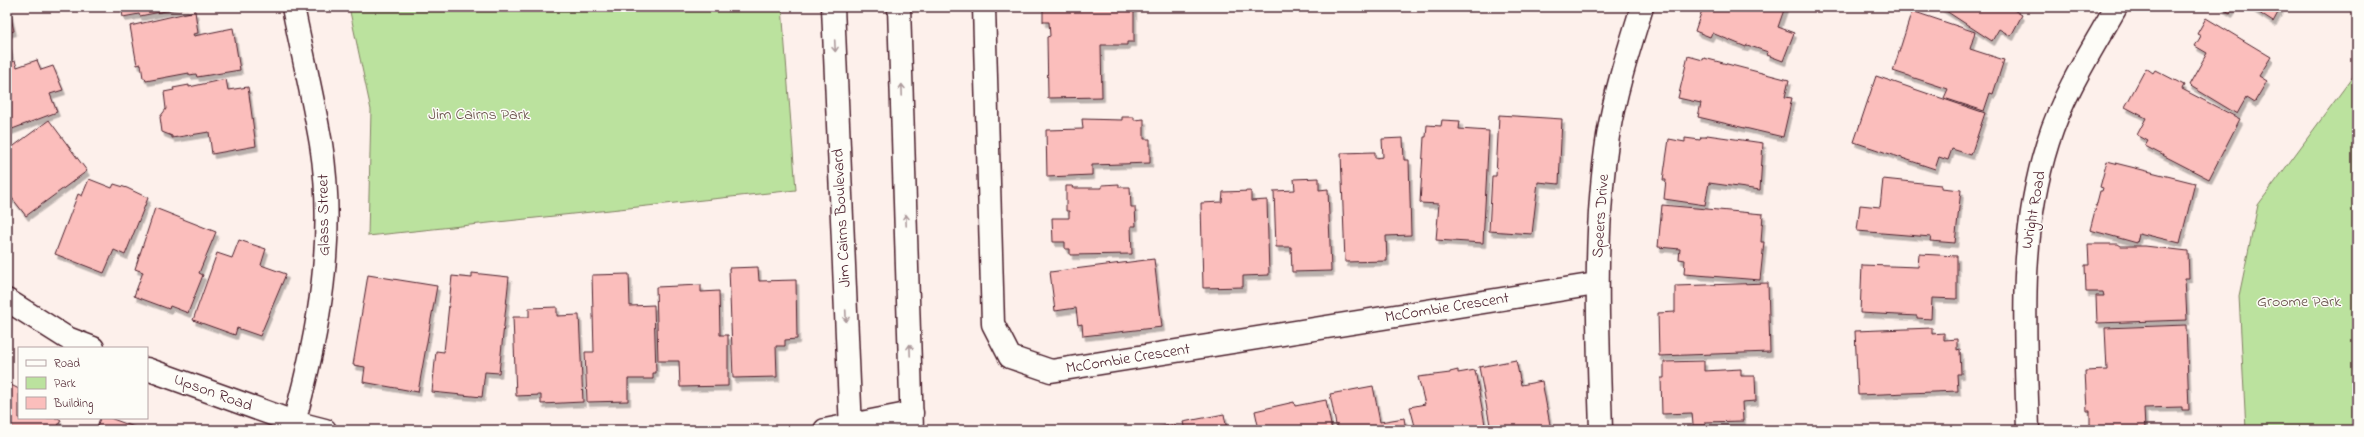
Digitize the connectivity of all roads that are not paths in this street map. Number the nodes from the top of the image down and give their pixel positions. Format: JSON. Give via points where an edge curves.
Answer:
{"nodes":[{"id":1,"x":293,"y":7,"type":"edge"},
{"id":2,"x":833,"y":7,"type":"edge"},
{"id":3,"x":899,"y":7,"type":"edge"},
{"id":4,"x":984,"y":7,"type":"edge"},
{"id":5,"x":1642,"y":7,"type":"edge"},
{"id":6,"x":2116,"y":7,"type":"edge"},
{"id":7,"x":1596,"y":284,"type":"junction"},
{"id":8,"x":7,"y":300,"type":"edge"},
{"id":9,"x":90,"y":347,"type":"edge"},
{"id":10,"x":148,"y":369,"type":"edge"},
{"id":11,"x":294,"y":422,"type":"junction"},
{"id":12,"x":912,"y":422,"type":"edge"},
{"id":13,"x":851,"y":428,"type":"edge"},
{"id":14,"x":325,"y":430,"type":"edge"},
{"id":15,"x":825,"y":430,"type":"edge"},
{"id":16,"x":1601,"y":430,"type":"edge"},
{"id":17,"x":2028,"y":430,"type":"edge"}],
"edges":[{"from":1,"to":11,"type":"street","name":"Glass Street","via":[[321,144],[326,233],[318,322]]},
{"from":2,"to":13,"type":"street","name":"Jim Cairns Boulevard","one_way":true},
{"from":12,"to":3,"type":"street","one_way":true},
{"from":4,"to":7,"type":"street","name":"McCombie Crescent","via":[[993,324],[1010,357],[1051,371]]},
{"from":5,"to":7,"type":"street","name":"Speers Drive","via":[[1622,70],[1608,136],[1600,206]]},
{"from":6,"to":17,"type":"street","name":"Wright Road","via":[[2069,88],[2048,141],[2031,209],[2024,285]]},
{"from":7,"to":16,"type":"street","name":"Speers Drive"},
{"from":8,"to":9,"type":"street","via":[[67,338]]},
{"from":10,"to":11,"type":"street","name":"Upson Road"},
{"from":11,"to":14,"type":"street","name":"Upson Road"},
{"from":12,"to":13,"type":"street"},
{"from":13,"to":15,"type":"street"}]}
